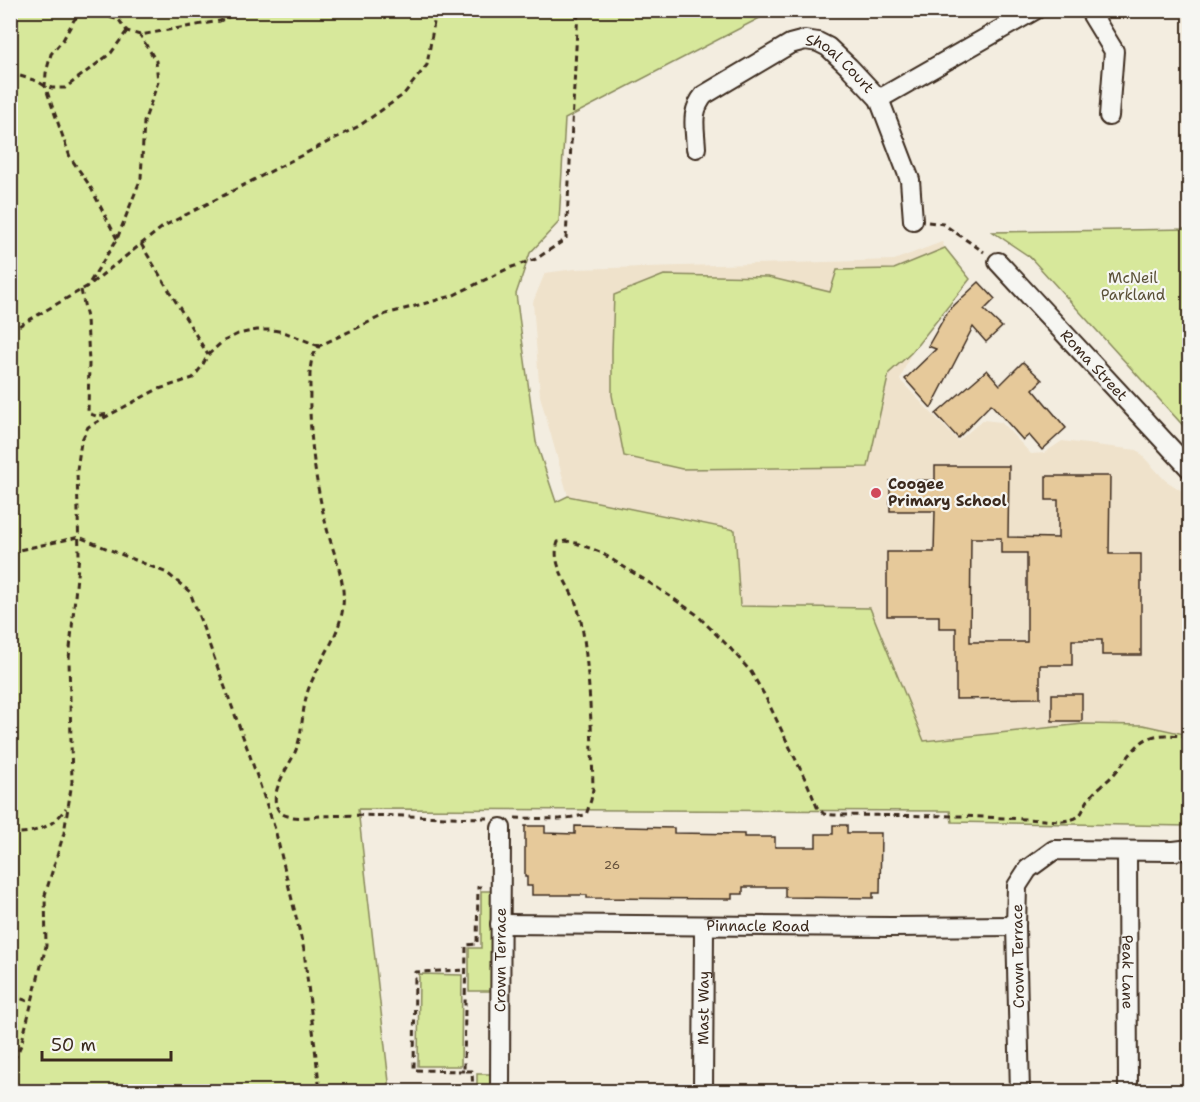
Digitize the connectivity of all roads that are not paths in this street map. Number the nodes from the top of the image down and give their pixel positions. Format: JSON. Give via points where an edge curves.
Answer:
{"nodes":[{"id":1,"x":1035,"y":10,"type":"edge"},
{"id":2,"x":1089,"y":10,"type":"edge"},
{"id":3,"x":879,"y":99,"type":"junction"},
{"id":4,"x":1109,"y":116,"type":"dead end"},
{"id":5,"x":696,"y":148,"type":"dead end"},
{"id":6,"x":914,"y":220,"type":"road end"},
{"id":7,"x":998,"y":262,"type":"road end"},
{"id":8,"x":1190,"y":469,"type":"edge"},
{"id":9,"x":502,"y":822,"type":"road end"},
{"id":10,"x":1127,"y":852,"type":"junction"},
{"id":11,"x":1184,"y":852,"type":"edge"},
{"id":12,"x":500,"y":924,"type":"junction"},
{"id":13,"x":704,"y":926,"type":"junction"},
{"id":14,"x":1016,"y":926,"type":"junction"},
{"id":15,"x":500,"y":1092,"type":"edge"},
{"id":16,"x":703,"y":1092,"type":"edge"},
{"id":17,"x":1020,"y":1092,"type":"edge"},
{"id":18,"x":1128,"y":1092,"type":"edge"}],
"edges":[{"from":1,"to":3,"type":"street"},
{"from":2,"to":4,"type":"street","via":[[1114,51]]},
{"from":3,"to":5,"type":"street","name":"Shoal Court","via":[[828,46],[805,40],[790,44],[704,95],[694,117]]},
{"from":3,"to":6,"type":"street","name":"Shoal Court","via":[[909,180]]},
{"from":7,"to":8,"type":"street","name":"Roma Street"},
{"from":9,"to":12,"type":"street","name":"Crown Terrace"},
{"from":10,"to":11,"type":"street","name":"Crown Terrace"},
{"from":10,"to":14,"type":"street","name":"Crown Terrace","via":[[1054,850],[1028,868],[1017,886]]},
{"from":10,"to":18,"type":"street","name":"Peak Lane"},
{"from":12,"to":13,"type":"street","name":"Pinnacle Road"},
{"from":12,"to":15,"type":"street","name":"Crown Terrace"},
{"from":13,"to":14,"type":"street","name":"Pinnacle Road"},
{"from":13,"to":16,"type":"street","name":"Mast Way"},
{"from":14,"to":17,"type":"street","name":"Crown Terrace"}]}
